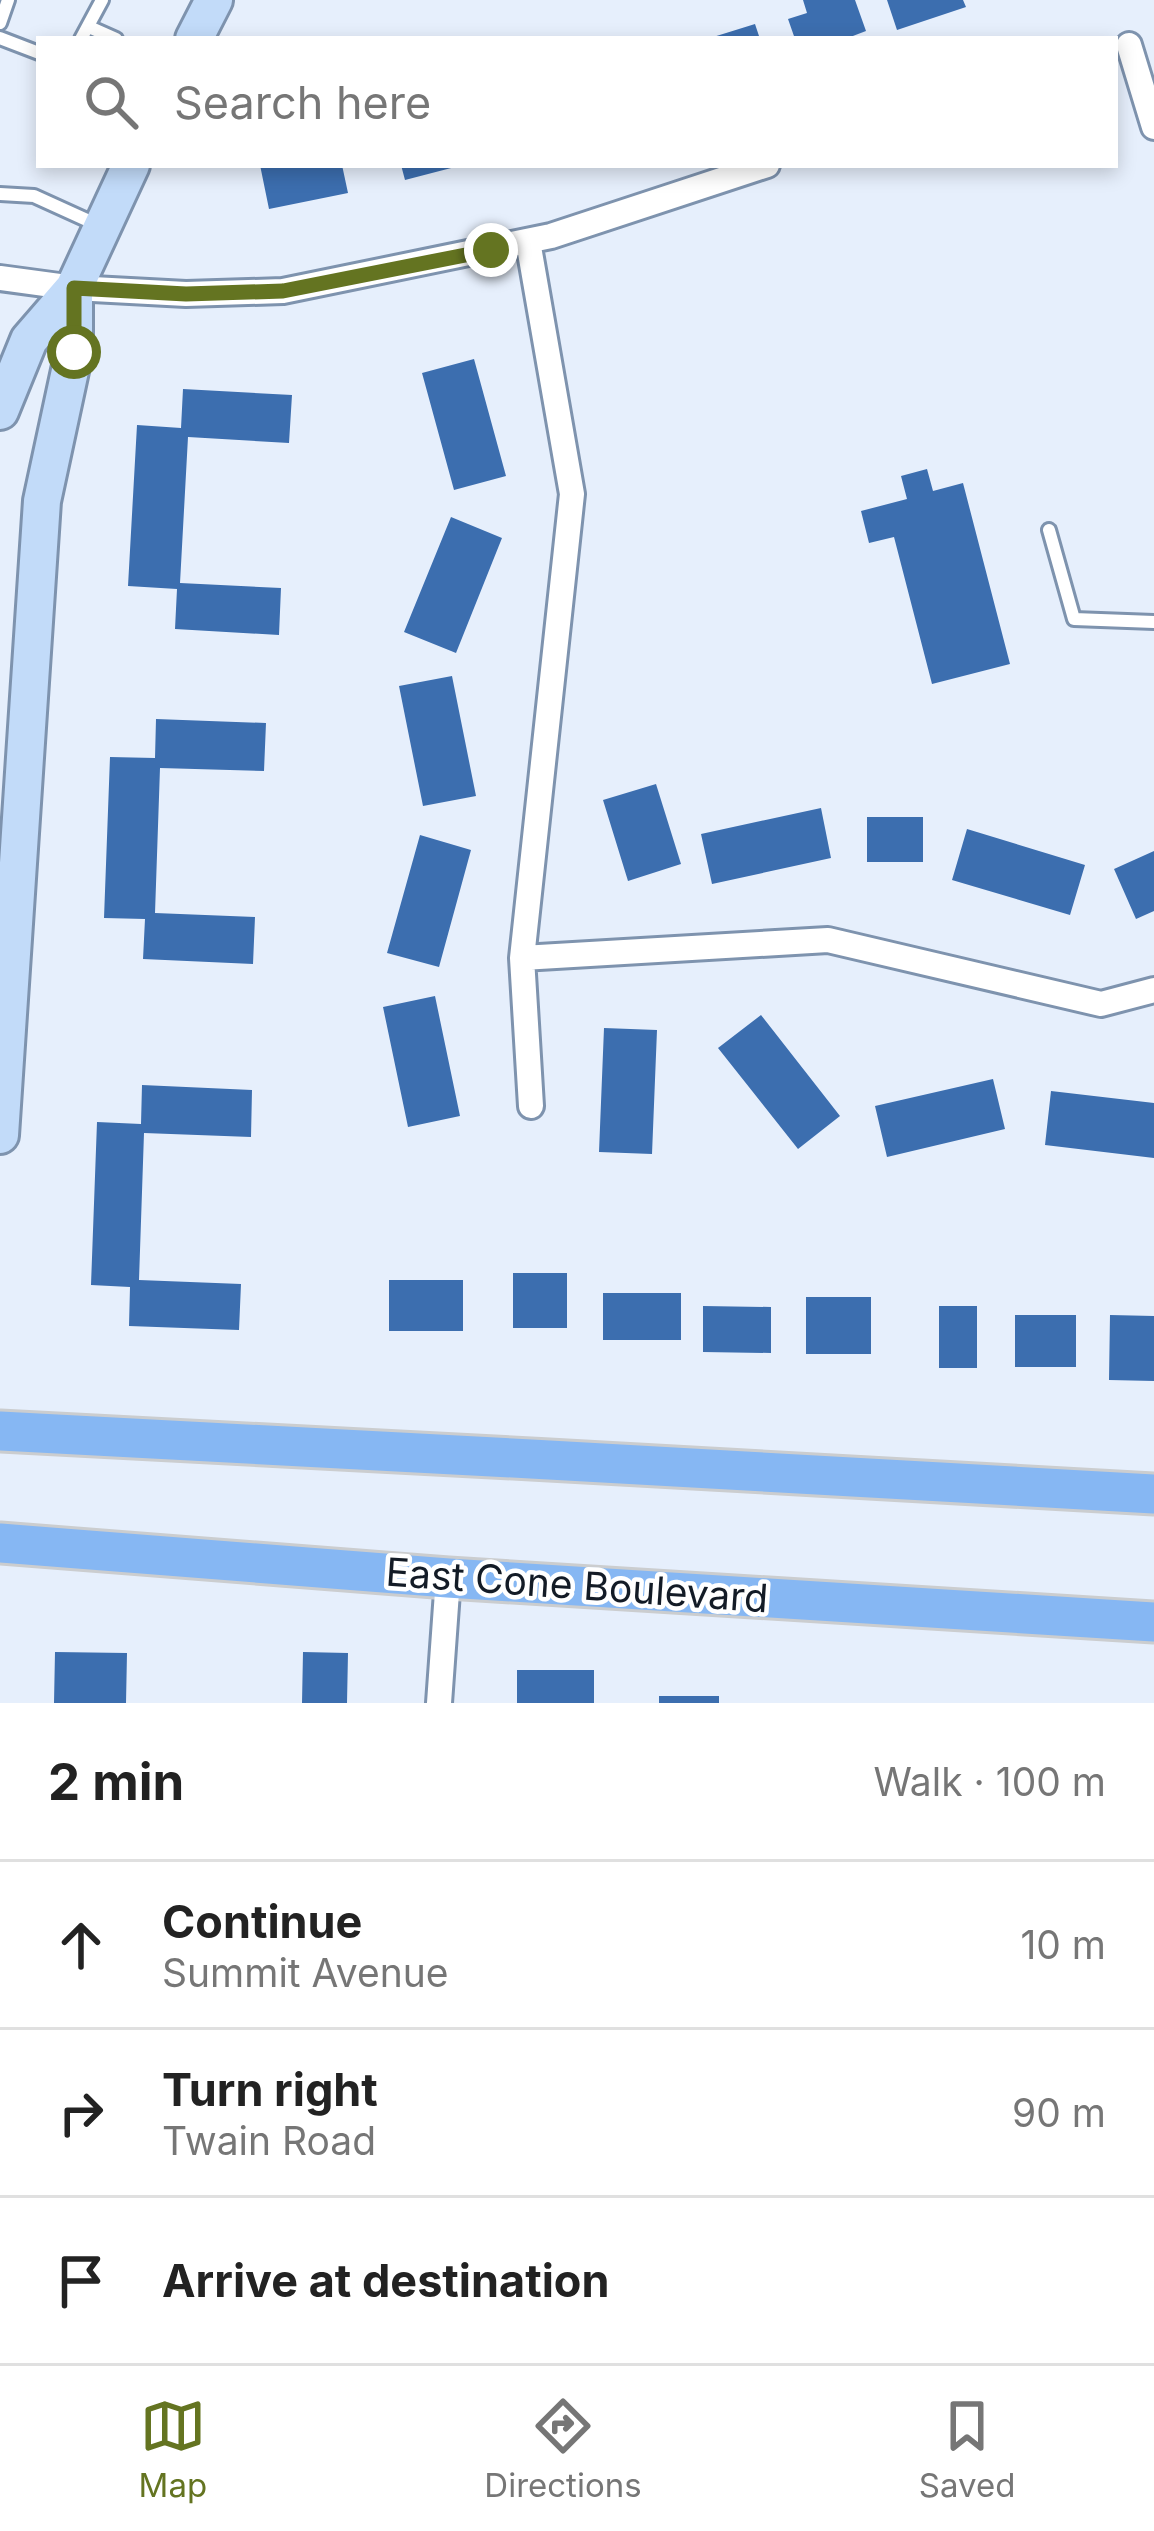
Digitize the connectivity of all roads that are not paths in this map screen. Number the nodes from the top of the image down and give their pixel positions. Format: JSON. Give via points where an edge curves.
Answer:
{"nodes":[{"id":1,"x":8,"y":0,"type":"edge"},
{"id":2,"x":102,"y":0,"type":"edge"},
{"id":3,"x":214,"y":0,"type":"edge"},
{"id":4,"x":0,"y":23,"type":"edge"},
{"id":5,"x":85,"y":33,"type":"edge"},
{"id":6,"x":196,"y":36,"type":"edge"},
{"id":7,"x":1154,"y":37,"type":"edge"},
{"id":8,"x":0,"y":38,"type":"edge"},
{"id":9,"x":1122,"y":48,"type":"edge"},
{"id":10,"x":36,"y":51,"type":"edge"},
{"id":11,"x":1154,"y":127,"type":"edge"},
{"id":12,"x":129,"y":168,"type":"edge"},
{"id":13,"x":757,"y":168,"type":"edge"},
{"id":14,"x":0,"y":194,"type":"edge"},
{"id":15,"x":100,"y":226,"type":"junction"},
{"id":16,"x":528,"y":242,"type":"junction"},
{"id":17,"x":0,"y":278,"type":"edge"},
{"id":18,"x":74,"y":288,"type":"junction"},
{"id":19,"x":0,"y":411,"type":"edge"},
{"id":20,"x":1049,"y":530,"type":"dead end"},
{"id":21,"x":1154,"y":622,"type":"edge"},
{"id":22,"x":522,"y":958,"type":"junction"},
{"id":23,"x":1154,"y":990,"type":"edge"},
{"id":24,"x":531,"y":1106,"type":"dead end"},
{"id":25,"x":0,"y":1135,"type":"edge"},
{"id":26,"x":0,"y":1431,"type":"edge"},
{"id":27,"x":1154,"y":1494,"type":"edge"},
{"id":28,"x":0,"y":1543,"type":"edge"},
{"id":29,"x":448,"y":1578,"type":"junction"},
{"id":30,"x":1154,"y":1622,"type":"edge"},
{"id":31,"x":439,"y":1703,"type":"edge"}],
"edges":[{"from":1,"to":4,"type":"lane"},
{"from":2,"to":5,"type":"lane"},
{"from":3,"to":6,"type":"main road"},
{"from":7,"to":9,"type":"street"},
{"from":8,"to":10,"type":"lane"},
{"from":9,"to":11,"type":"street"},
{"from":12,"to":15,"type":"main road"},
{"from":13,"to":16,"type":"street"},
{"from":14,"to":15,"type":"lane","via":[[34,196]]},
{"from":15,"to":18,"type":"main road"},
{"from":16,"to":18,"type":"street","via":[[283,291]]},
{"from":16,"to":22,"type":"street","via":[[572,494]]},
{"from":17,"to":18,"type":"street"},
{"from":18,"to":19,"type":"main road","via":[[29,340]]},
{"from":18,"to":25,"type":"main road","via":[[74,352],[42,501]]},
{"from":20,"to":21,"type":"lane","via":[[1074,619]]},
{"from":22,"to":23,"type":"street","via":[[828,940],[1101,1004]]},
{"from":22,"to":24,"type":"street"},
{"from":26,"to":27,"type":"main road"},
{"from":28,"to":29,"type":"main road","name":"East Cone Boulevard"},
{"from":29,"to":30,"type":"main road","name":"East Cone Boulevard"},
{"from":29,"to":31,"type":"street"}]}
